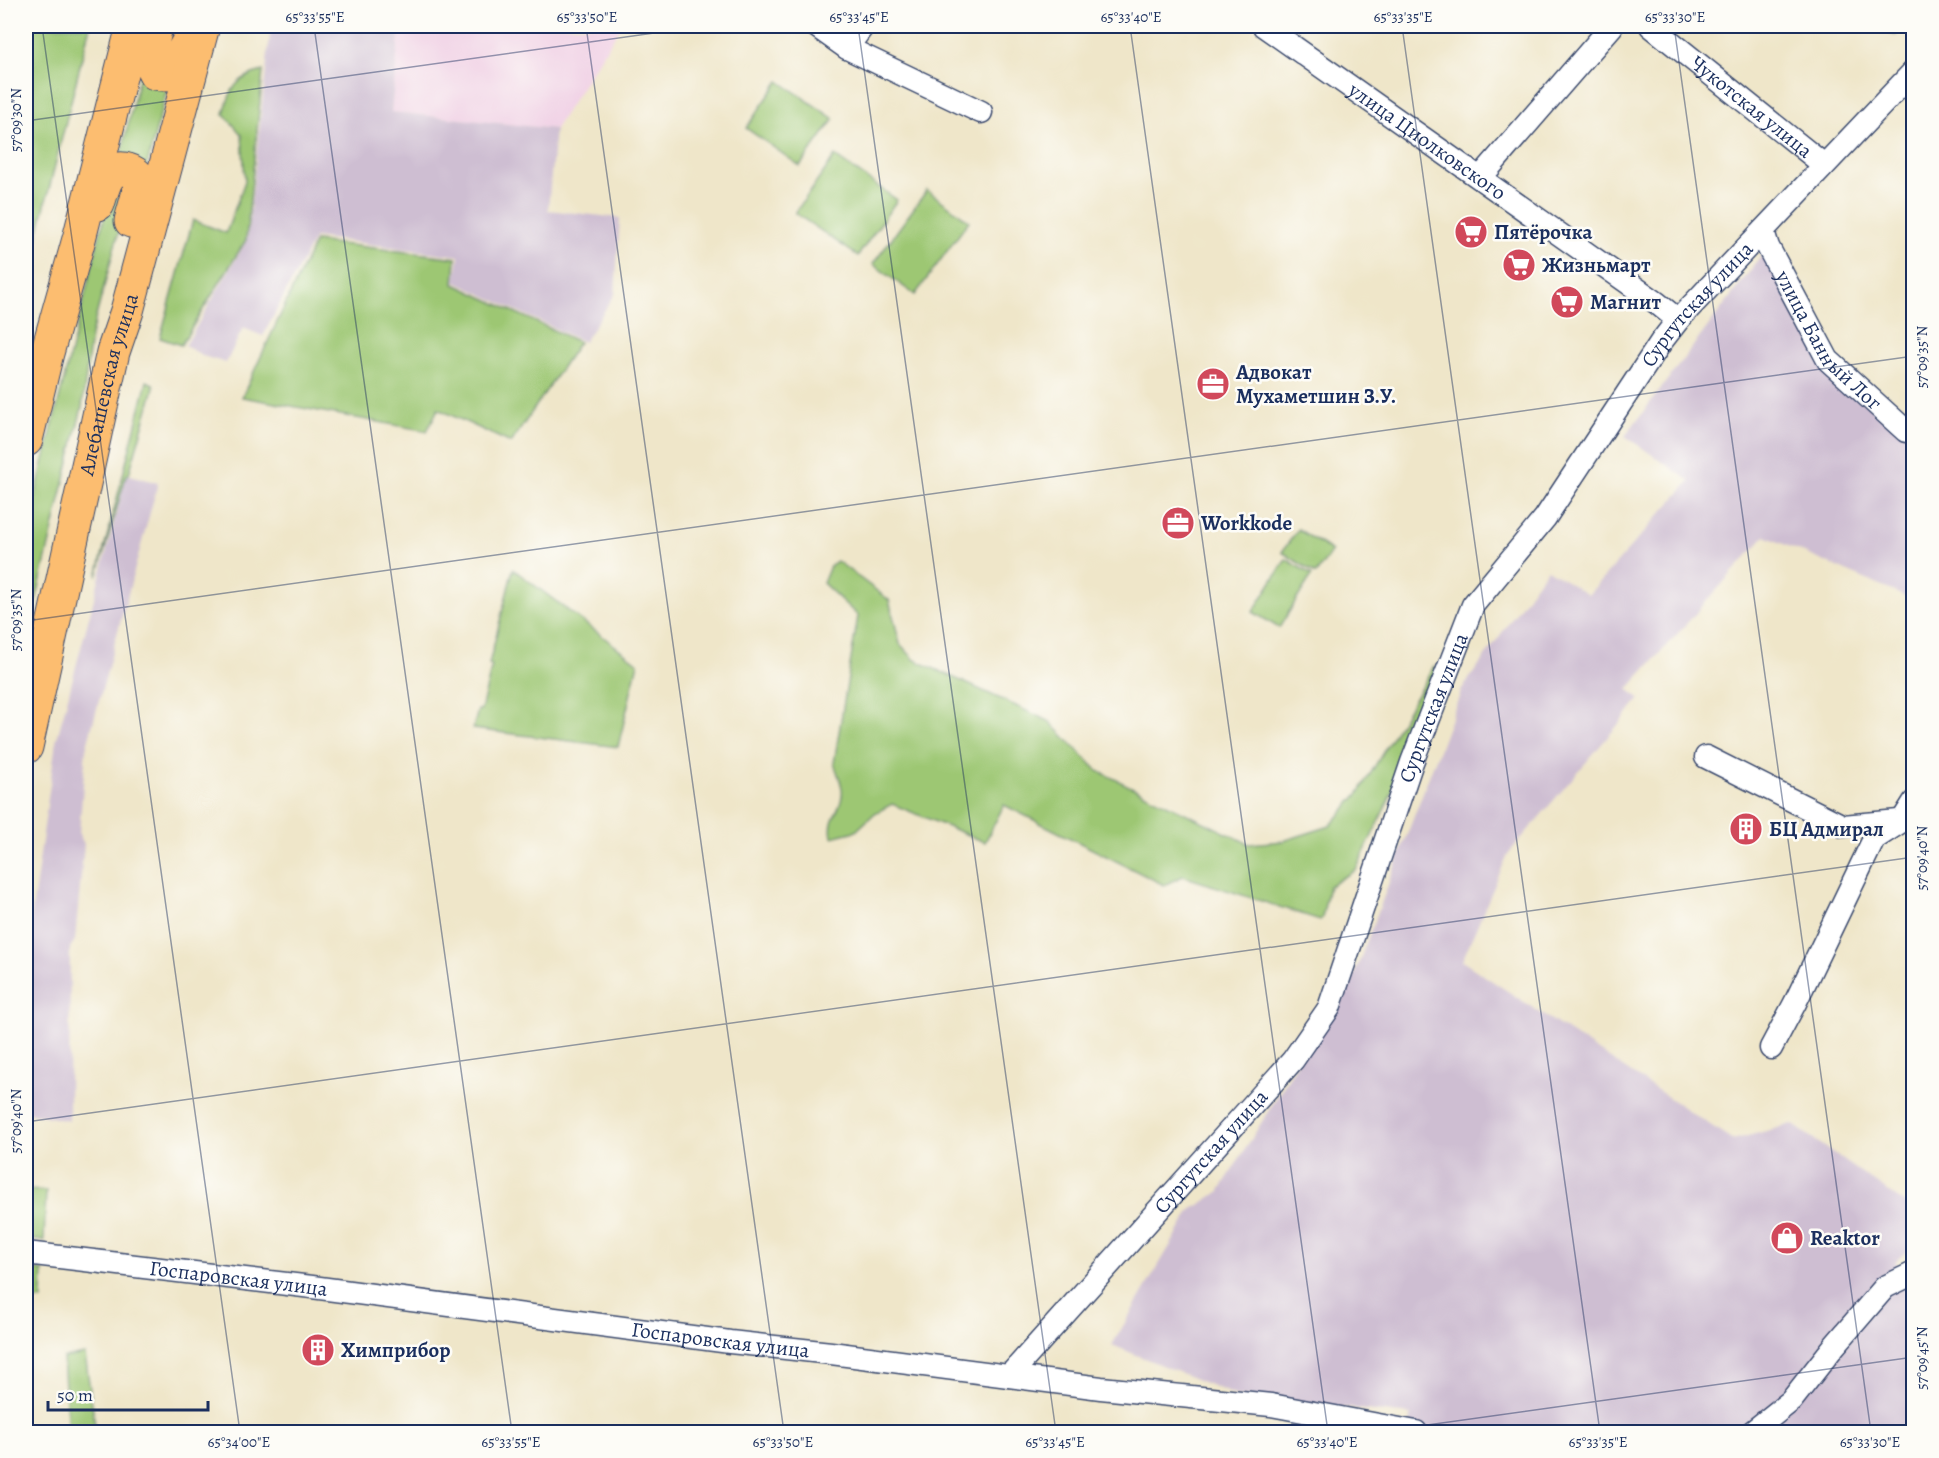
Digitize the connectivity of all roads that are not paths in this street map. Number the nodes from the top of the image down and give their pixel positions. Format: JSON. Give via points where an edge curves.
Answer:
{"nodes":[{"id":1,"x":133,"y":26,"type":"edge"},
{"id":2,"x":156,"y":26,"type":"edge"},
{"id":3,"x":816,"y":26,"type":"edge"},
{"id":4,"x":863,"y":26,"type":"edge"},
{"id":5,"x":1264,"y":26,"type":"edge"},
{"id":6,"x":1612,"y":26,"type":"edge"},
{"id":7,"x":1651,"y":26,"type":"edge"},
{"id":8,"x":203,"y":28,"type":"edge"},
{"id":9,"x":847,"y":48,"type":"junction"},
{"id":10,"x":1914,"y":71,"type":"edge"},
{"id":11,"x":981,"y":112,"type":"dead end"},
{"id":12,"x":1824,"y":165,"type":"junction"},
{"id":13,"x":1481,"y":177,"type":"junction"},
{"id":14,"x":1763,"y":231,"type":"junction"},
{"id":15,"x":79,"y":239,"type":"junction"},
{"id":16,"x":127,"y":311,"type":"junction"},
{"id":17,"x":1678,"y":320,"type":"junction"},
{"id":18,"x":1914,"y":431,"type":"edge"},
{"id":19,"x":26,"y":440,"type":"edge"},
{"id":20,"x":26,"y":747,"type":"edge"},
{"id":21,"x":1706,"y":757,"type":"dead end"},
{"id":22,"x":1914,"y":801,"type":"edge"},
{"id":23,"x":1908,"y":824,"type":"edge"},
{"id":24,"x":1771,"y":1048,"type":"dead end"},
{"id":25,"x":26,"y":1253,"type":"edge"},
{"id":26,"x":1914,"y":1273,"type":"edge"},
{"id":27,"x":1009,"y":1376,"type":"junction"},
{"id":28,"x":1416,"y":1432,"type":"edge"},
{"id":29,"x":1752,"y":1432,"type":"edge"}],
"edges":[{"from":1,"to":15,"type":"main road"},
{"from":2,"to":8,"type":"main road","via":[[151,67],[155,73],[166,76],[174,73],[187,44]]},
{"from":3,"to":9,"type":"street"},
{"from":4,"to":9,"type":"street"},
{"from":5,"to":13,"type":"street","name":"улица Циолковского"},
{"from":6,"to":13,"type":"street"},
{"from":7,"to":12,"type":"street","name":"Чукотская улица"},
{"from":8,"to":16,"type":"main road","name":"Алебашевская улица"},
{"from":9,"to":11,"type":"street"},
{"from":10,"to":12,"type":"street","name":"Сургутская улица"},
{"from":12,"to":14,"type":"street","name":"Сургутская улица"},
{"from":13,"to":17,"type":"street","name":"улица Циолковского"},
{"from":14,"to":17,"type":"street","name":"Сургутская улица"},
{"from":14,"to":18,"type":"street","name":"улица Банный Лог","via":[[1828,360],[1906,431]]},
{"from":15,"to":16,"type":"main road","via":[[94,217],[107,177],[114,170],[132,171],[139,178],[139,187],[122,258]]},
{"from":15,"to":19,"type":"main road"},
{"from":16,"to":20,"type":"main road","name":"Алебашевская улица","via":[[113,352]]},
{"from":17,"to":27,"type":"street","name":"Сургутская улица","via":[[1545,518],[1473,605],[1412,762],[1329,1008],[1293,1060]]},
{"from":21,"to":23,"type":"street","via":[[1843,826]]},
{"from":22,"to":23,"type":"street"},
{"from":23,"to":24,"type":"street","via":[[1874,839]]},
{"from":25,"to":27,"type":"street","name":"Госпаровская улица"},
{"from":26,"to":29,"type":"street","via":[[1885,1287],[1791,1401]]},
{"from":27,"to":28,"type":"street","name":"Госпаровская улица","via":[[1271,1405]]}]}
